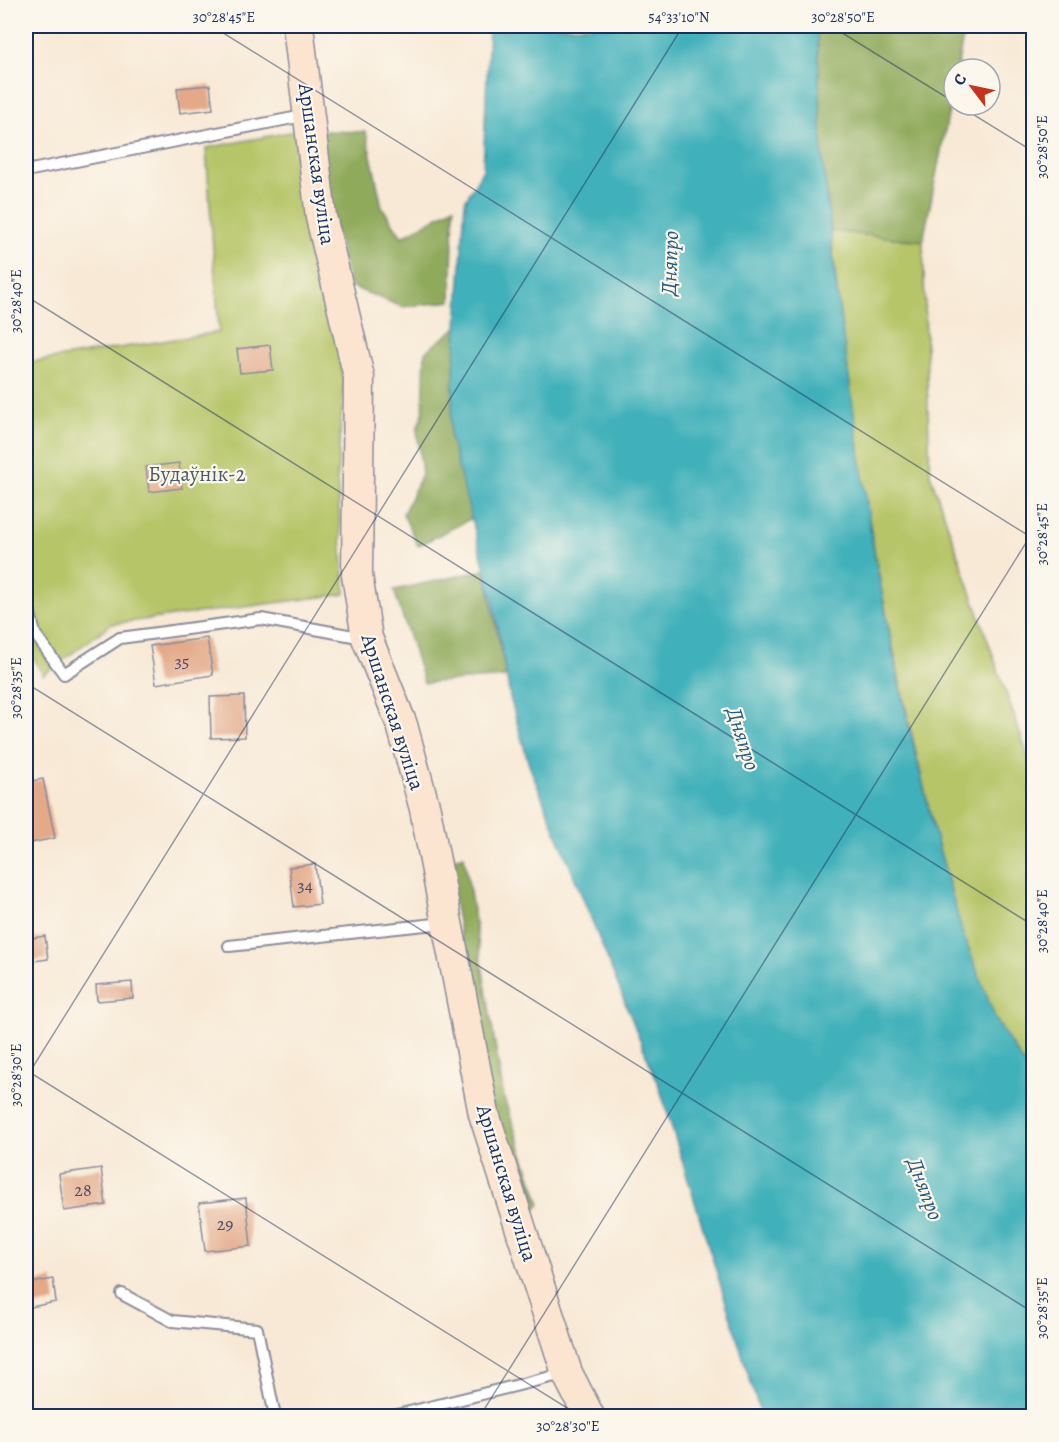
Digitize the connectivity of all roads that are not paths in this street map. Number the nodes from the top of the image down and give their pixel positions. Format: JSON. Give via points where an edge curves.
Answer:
{"nodes":[{"id":1,"x":298,"y":26,"type":"edge"},
{"id":2,"x":309,"y":115,"type":"junction"},
{"id":3,"x":26,"y":171,"type":"edge"},
{"id":4,"x":26,"y":597,"type":"edge"},
{"id":5,"x":367,"y":638,"type":"junction"},
{"id":6,"x":447,"y":923,"type":"junction"},
{"id":7,"x":229,"y":946,"type":"dead end"},
{"id":8,"x":122,"y":1294,"type":"dead end"},
{"id":9,"x":567,"y":1373,"type":"junction"},
{"id":10,"x":275,"y":1416,"type":"edge"},
{"id":11,"x":393,"y":1416,"type":"edge"},
{"id":12,"x":589,"y":1416,"type":"edge"}],
"edges":[{"from":1,"to":2,"type":"street","name":"Аршанская вуліца"},
{"from":2,"to":3,"type":"lane"},
{"from":2,"to":5,"type":"street","name":"Аршанская вуліца","via":[[321,217],[359,377],[357,575]]},
{"from":4,"to":5,"type":"lane","via":[[35,634],[64,674],[120,638],[261,618]]},
{"from":5,"to":6,"type":"street","name":"Аршанская вуліца","via":[[402,725],[425,809]]},
{"from":6,"to":7,"type":"lane"},
{"from":6,"to":9,"type":"street","name":"Аршанская вуліца","via":[[484,1114]]},
{"from":8,"to":10,"type":"lane","via":[[172,1321],[257,1329]]},
{"from":9,"to":11,"type":"lane"},
{"from":9,"to":12,"type":"street","name":"Аршанская вуліца"}]}
